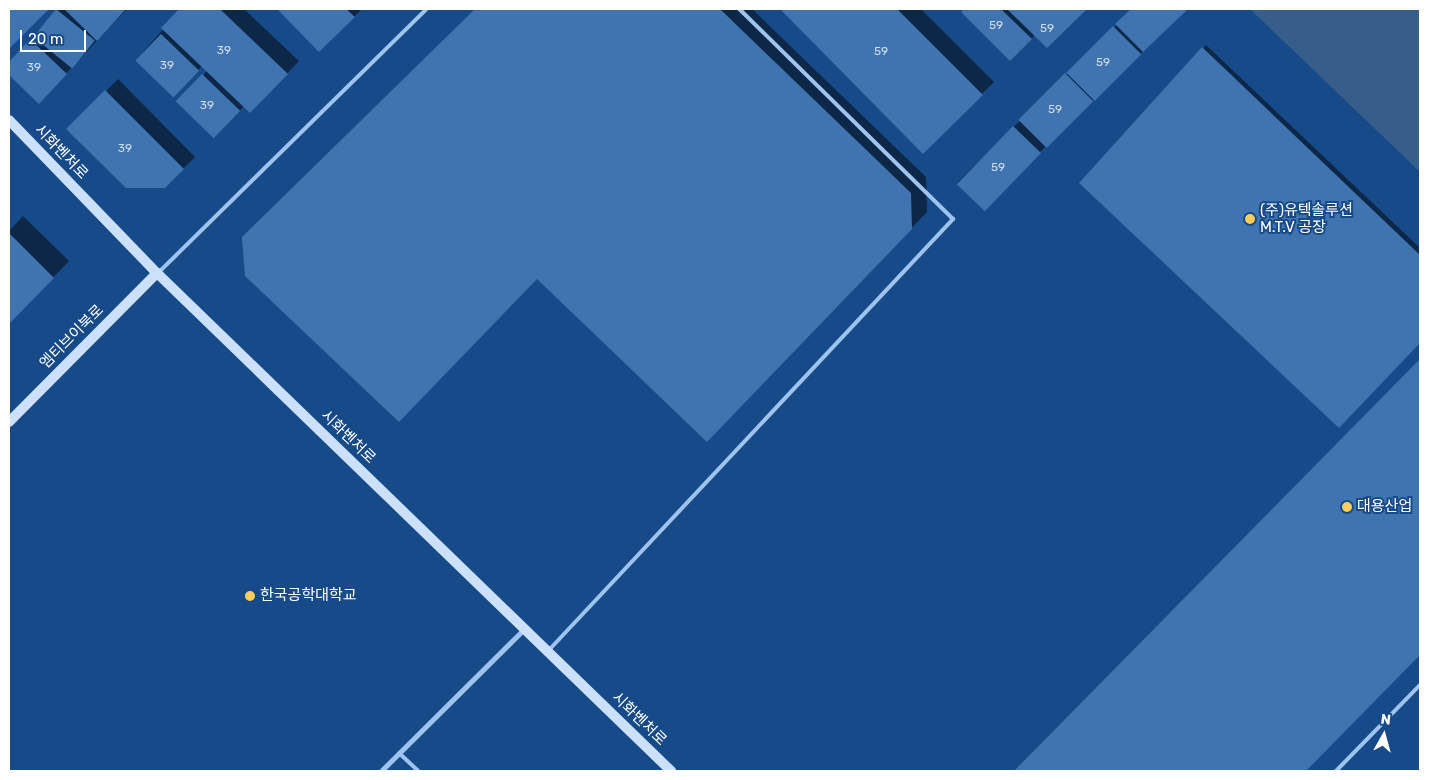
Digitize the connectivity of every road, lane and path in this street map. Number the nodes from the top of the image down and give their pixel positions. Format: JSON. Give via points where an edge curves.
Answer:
{"nodes":[{"id":1,"x":428,"y":9,"type":"edge"},
{"id":2,"x":739,"y":9,"type":"edge"},
{"id":3,"x":9,"y":120,"type":"edge"},
{"id":4,"x":157,"y":273,"type":"junction"},
{"id":5,"x":9,"y":422,"type":"edge"},
{"id":6,"x":524,"y":629,"type":"junction"},
{"id":7,"x":547,"y":651,"type":"junction"},
{"id":8,"x":1420,"y":685,"type":"edge"},
{"id":9,"x":399,"y":753,"type":"junction"},
{"id":10,"x":1340,"y":767,"type":"junction"},
{"id":11,"x":380,"y":771,"type":"edge"},
{"id":12,"x":418,"y":771,"type":"edge"},
{"id":13,"x":671,"y":771,"type":"edge"},
{"id":14,"x":1336,"y":771,"type":"edge"},
{"id":15,"x":1344,"y":771,"type":"edge"}],
"edges":[{"from":1,"to":4,"type":"lane"},
{"from":2,"to":7,"type":"lane","via":[[953,219]]},
{"from":3,"to":4,"type":"street","name":"시화벤처로"},
{"from":4,"to":5,"type":"street","name":"엠티브이북로"},
{"from":4,"to":6,"type":"street","name":"시화벤처로"},
{"from":6,"to":7,"type":"street","name":"시화벤처로"},
{"from":6,"to":9,"type":"street"},
{"from":7,"to":13,"type":"street","name":"시화벤처로"},
{"from":8,"to":10,"type":"lane"},
{"from":9,"to":11,"type":"street"},
{"from":9,"to":12,"type":"lane"},
{"from":10,"to":14,"type":"lane"},
{"from":10,"to":15,"type":"lane"}]}
